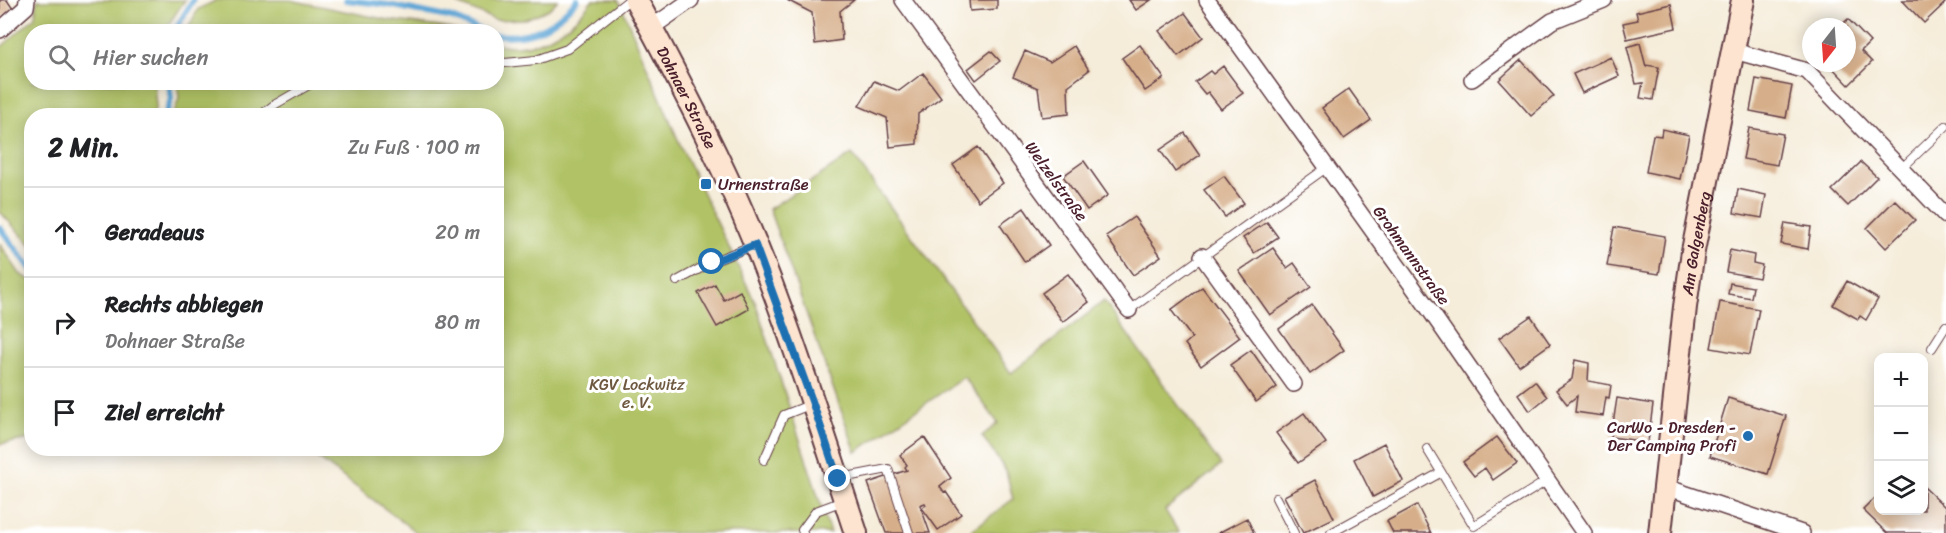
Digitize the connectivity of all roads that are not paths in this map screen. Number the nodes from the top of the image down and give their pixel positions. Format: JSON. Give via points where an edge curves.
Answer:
{"nodes":[{"id":1,"x":27,"y":0,"type":"edge"},
{"id":2,"x":629,"y":0,"type":"edge"},
{"id":3,"x":636,"y":0,"type":"edge"},
{"id":4,"x":691,"y":0,"type":"edge"},
{"id":5,"x":903,"y":0,"type":"edge"},
{"id":6,"x":1207,"y":0,"type":"edge"},
{"id":7,"x":1604,"y":0,"type":"edge"},
{"id":8,"x":1743,"y":0,"type":"edge"},
{"id":9,"x":651,"y":28,"type":"junction"},
{"id":10,"x":0,"y":30,"type":"edge"},
{"id":11,"x":1734,"y":51,"type":"junction"},
{"id":12,"x":504,"y":63,"type":"edge"},
{"id":13,"x":1472,"y":79,"type":"dead end"},
{"id":14,"x":300,"y":90,"type":"edge"},
{"id":15,"x":270,"y":108,"type":"edge"},
{"id":16,"x":1946,"y":126,"type":"edge"},
{"id":17,"x":1326,"y":168,"type":"junction"},
{"id":18,"x":1901,"y":169,"type":"junction"},
{"id":19,"x":1946,"y":216,"type":"edge"},
{"id":20,"x":755,"y":245,"type":"junction"},
{"id":21,"x":1202,"y":256,"type":"junction"},
{"id":22,"x":677,"y":281,"type":"dead end"},
{"id":23,"x":1129,"y":310,"type":"joint"},
{"id":24,"x":1946,"y":326,"type":"edge"},
{"id":25,"x":1932,"y":348,"type":"dead end"},
{"id":26,"x":1294,"y":384,"type":"dead end"},
{"id":27,"x":813,"y":403,"type":"junction"},
{"id":28,"x":1427,"y":449,"type":"dead end"},
{"id":29,"x":764,"y":460,"type":"dead end"},
{"id":30,"x":1440,"y":473,"type":"junction"},
{"id":31,"x":838,"y":479,"type":"junction"},
{"id":32,"x":1548,"y":480,"type":"junction"},
{"id":33,"x":1666,"y":488,"type":"junction"},
{"id":34,"x":1276,"y":498,"type":"dead end"},
{"id":35,"x":845,"y":501,"type":"junction"},
{"id":36,"x":803,"y":533,"type":"edge"},
{"id":37,"x":856,"y":533,"type":"edge"},
{"id":38,"x":909,"y":533,"type":"edge"},
{"id":39,"x":1294,"y":533,"type":"edge"},
{"id":40,"x":1331,"y":533,"type":"edge"},
{"id":41,"x":1584,"y":533,"type":"edge"},
{"id":42,"x":1660,"y":533,"type":"edge"},
{"id":43,"x":1802,"y":533,"type":"edge"}],
"edges":[{"from":1,"to":10,"type":"street","via":[[26,7]]},
{"from":2,"to":12,"type":"lane","via":[[567,49],[536,60]]},
{"from":3,"to":9,"type":"main road","name":"Dohnaer Straße"},
{"from":4,"to":9,"type":"street"},
{"from":5,"to":23,"type":"street","name":"Welzelstraße"},
{"from":6,"to":17,"type":"street","name":"Grohmannstraße"},
{"from":7,"to":13,"type":"street","via":[[1552,21]]},
{"from":8,"to":11,"type":"main road","name":"Am Galgenberg"},
{"from":9,"to":20,"type":"main road","name":"Dohnaer Straße","via":[[725,175]]},
{"from":11,"to":18,"type":"street","via":[[1807,71]]},
{"from":11,"to":33,"type":"main road","name":"Am Galgenberg","via":[[1684,307]]},
{"from":14,"to":15,"type":"lane"},
{"from":16,"to":18,"type":"lane"},
{"from":17,"to":21,"type":"lane","name":"Welzelstraße"},
{"from":17,"to":32,"type":"street","name":"Grohmannstraße"},
{"from":18,"to":19,"type":"street"},
{"from":20,"to":22,"type":"lane"},
{"from":20,"to":27,"type":"main road","name":"Dohnaer Straße"},
{"from":21,"to":23,"type":"lane","name":"Welzelstraße"},
{"from":21,"to":26,"type":"street"},
{"from":24,"to":25,"type":"lane"},
{"from":27,"to":29,"type":"lane","via":[[784,415]]},
{"from":27,"to":31,"type":"main road","name":"Dohnaer Straße"},
{"from":28,"to":30,"type":"lane"},
{"from":30,"to":32,"type":"lane","via":[[1474,526]]},
{"from":30,"to":40,"type":"lane"},
{"from":31,"to":35,"type":"main road","name":"Dohnaer Straße"},
{"from":31,"to":38,"type":"lane","via":[[888,469]]},
{"from":32,"to":41,"type":"street","name":"Grohmannstraße"},
{"from":33,"to":42,"type":"main road","name":"Am Galgenberg"},
{"from":33,"to":43,"type":"street"},
{"from":34,"to":39,"type":"lane"},
{"from":35,"to":36,"type":"lane","via":[[816,511]]},
{"from":35,"to":37,"type":"main road","name":"Dohnaer Straße"}]}
